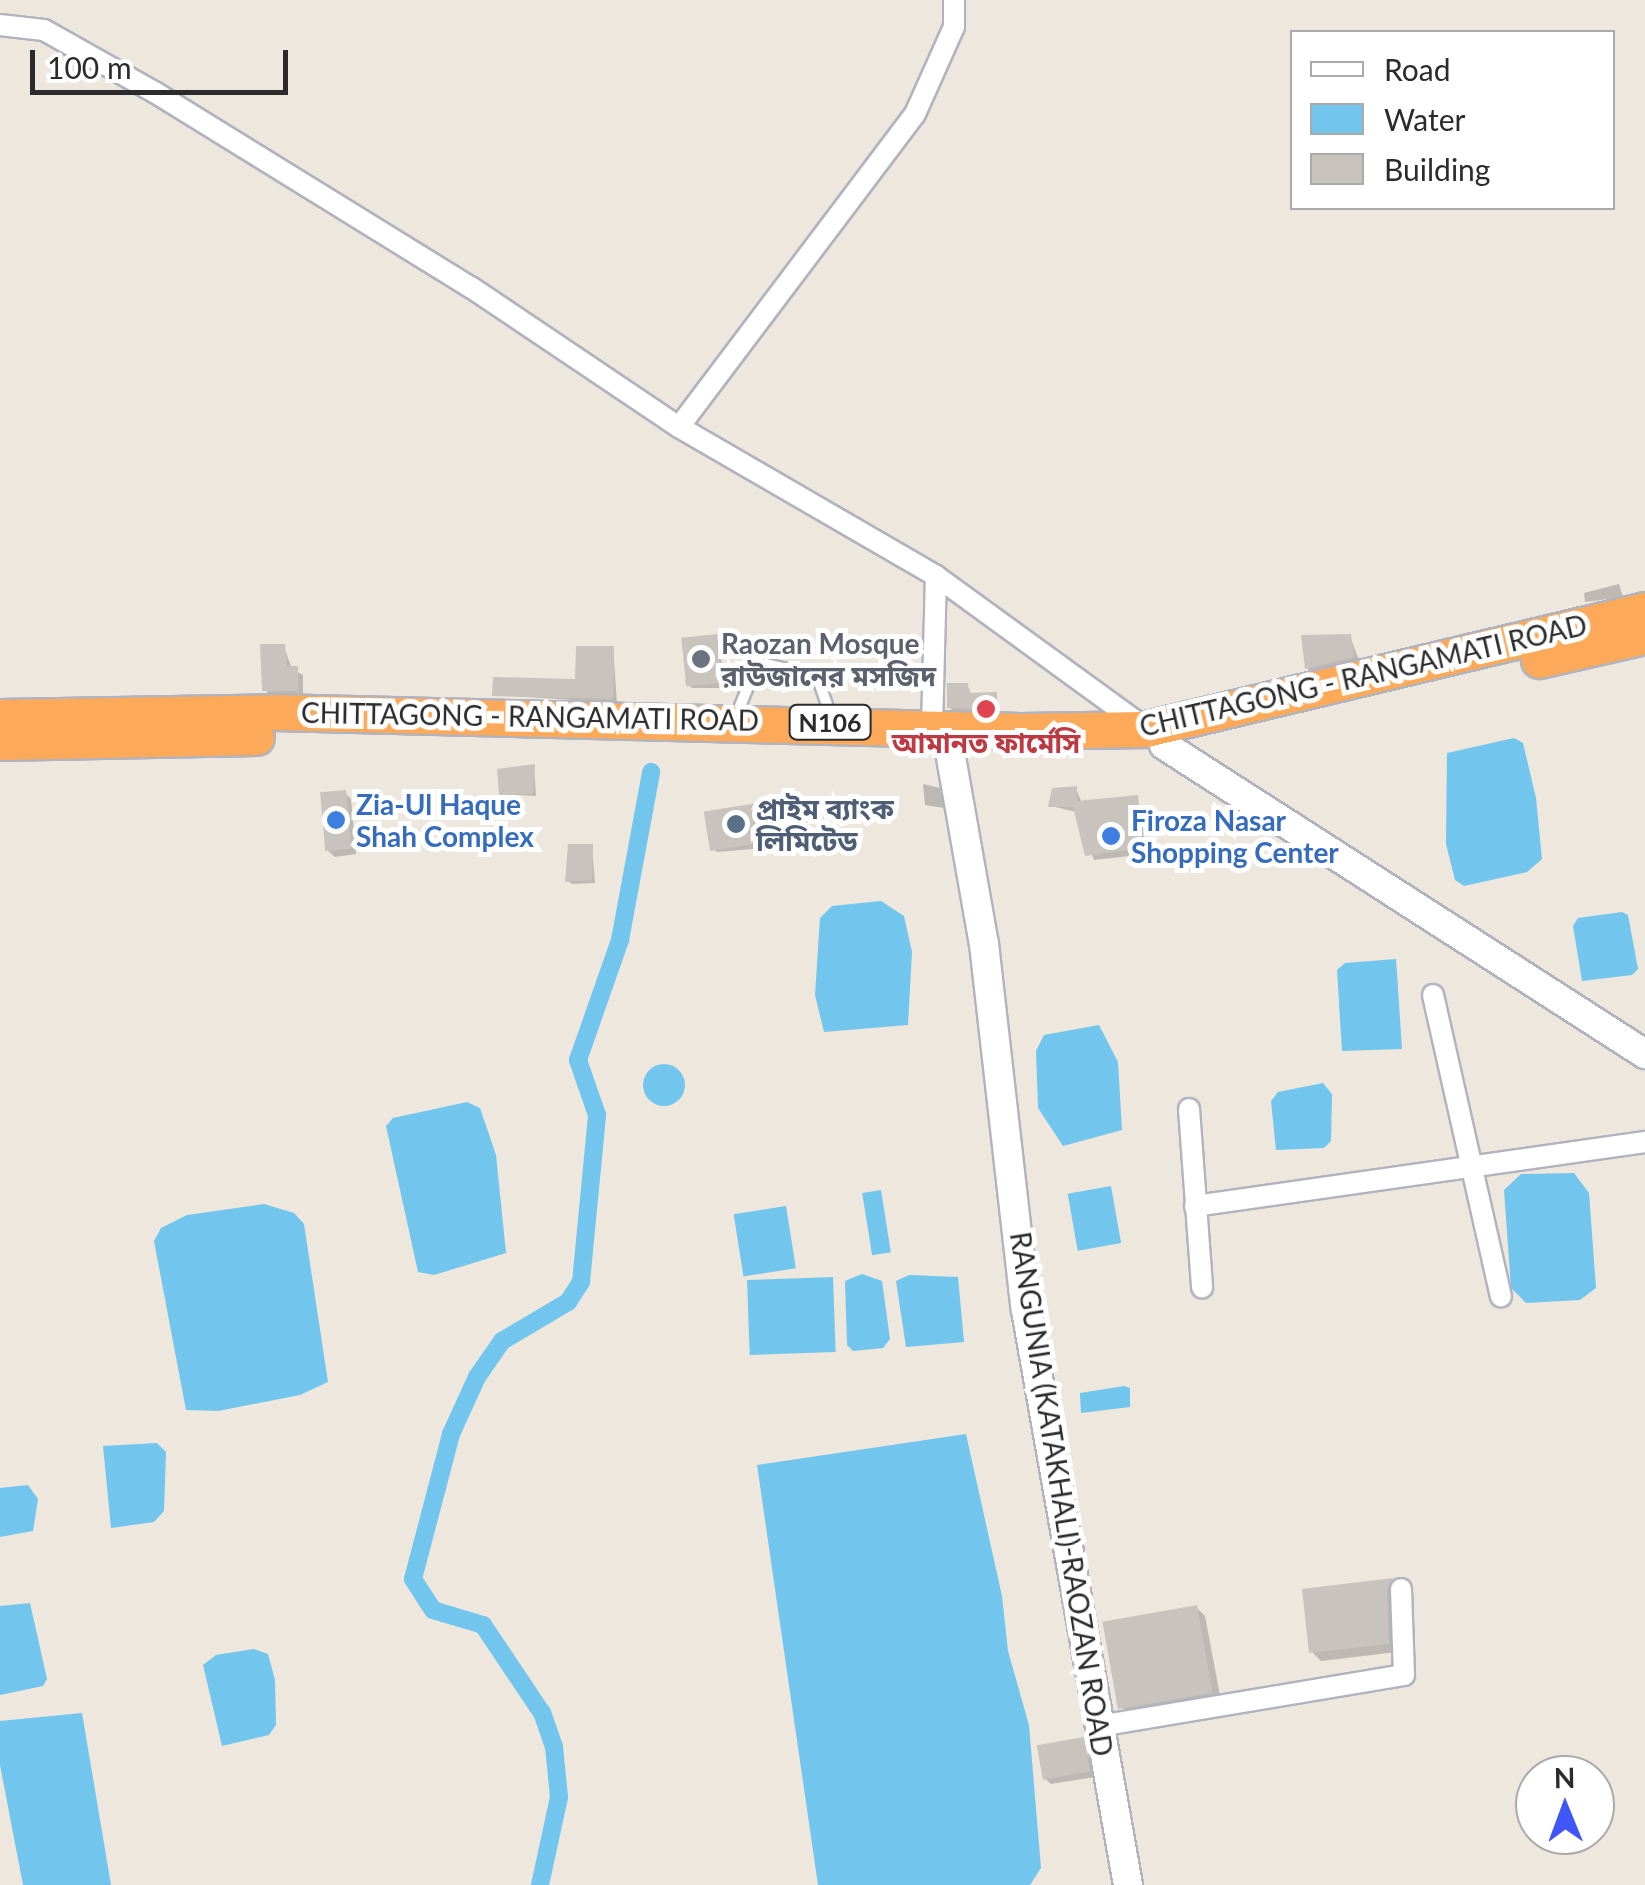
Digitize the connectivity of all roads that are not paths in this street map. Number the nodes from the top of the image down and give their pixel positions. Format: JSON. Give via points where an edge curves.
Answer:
{"nodes":[{"id":1,"x":954,"y":0,"type":"edge"},
{"id":2,"x":0,"y":25,"type":"edge"},
{"id":3,"x":679,"y":427,"type":"junction"},
{"id":4,"x":936,"y":576,"type":"junction"},
{"id":5,"x":1639,"y":624,"type":"edge"},
{"id":6,"x":0,"y":717,"type":"edge"},
{"id":7,"x":735,"y":719,"type":"junction"},
{"id":8,"x":833,"y":722,"type":"junction"},
{"id":9,"x":941,"y":737,"type":"junction"},
{"id":10,"x":1155,"y":737,"type":"junction"},
{"id":11,"x":0,"y":742,"type":"edge"},
{"id":12,"x":1433,"y":995,"type":"dead end"},
{"id":13,"x":1645,"y":1054,"type":"edge"},
{"id":14,"x":1188,"y":1108,"type":"dead end"},
{"id":15,"x":1645,"y":1142,"type":"edge"},
{"id":16,"x":1472,"y":1166,"type":"junction"},
{"id":17,"x":1195,"y":1206,"type":"junction"},
{"id":18,"x":1202,"y":1288,"type":"dead end"},
{"id":19,"x":1501,"y":1296,"type":"dead end"},
{"id":20,"x":1401,"y":1589,"type":"dead end"},
{"id":21,"x":1099,"y":1726,"type":"junction"},
{"id":22,"x":1128,"y":1885,"type":"edge"}],
"edges":[{"from":1,"to":3,"type":"street","via":[[954,27],[914,114]]},
{"from":2,"to":3,"type":"street","via":[[44,30],[156,94],[472,288]]},
{"from":3,"to":4,"type":"street"},
{"from":4,"to":9,"type":"street"},
{"from":4,"to":10,"type":"street"},
{"from":5,"to":10,"type":"highway","name":"CHITTAGONG - RANGAMATI ROAD","number":"N106"},
{"from":6,"to":7,"type":"highway","name":"CHITTAGONG - RANGAMATI ROAD","number":"N106","via":[[274,712]]},
{"from":7,"to":8,"type":"highway","name":"CHITTAGONG - RANGAMATI ROAD","number":"N106"},
{"from":7,"to":8,"type":"lane","via":[[752,677],[766,664],[817,676]]},
{"from":8,"to":9,"type":"highway","name":"CHITTAGONG - RANGAMATI ROAD","number":"N106"},
{"from":9,"to":10,"type":"highway","name":"CHITTAGONG - RANGAMATI ROAD","number":"N106"},
{"from":9,"to":11,"type":"highway","name":"CHITTAGONG - RANGAMATI ROAD","number":"N106"},
{"from":9,"to":21,"type":"main road","name":"RANGUNIA (KATAKHALI)-RAOZAN ROAD","via":[[984,944],[1026,1310]]},
{"from":10,"to":13,"type":"main road"},
{"from":12,"to":16,"type":"street"},
{"from":14,"to":17,"type":"street"},
{"from":15,"to":16,"type":"street"},
{"from":16,"to":17,"type":"street"},
{"from":16,"to":19,"type":"street"},
{"from":17,"to":18,"type":"street"},
{"from":20,"to":21,"type":"street","via":[[1404,1675]]},
{"from":21,"to":22,"type":"main road","name":"RANGUNIA (KATAKHALI)-RAOZAN ROAD"}]}
